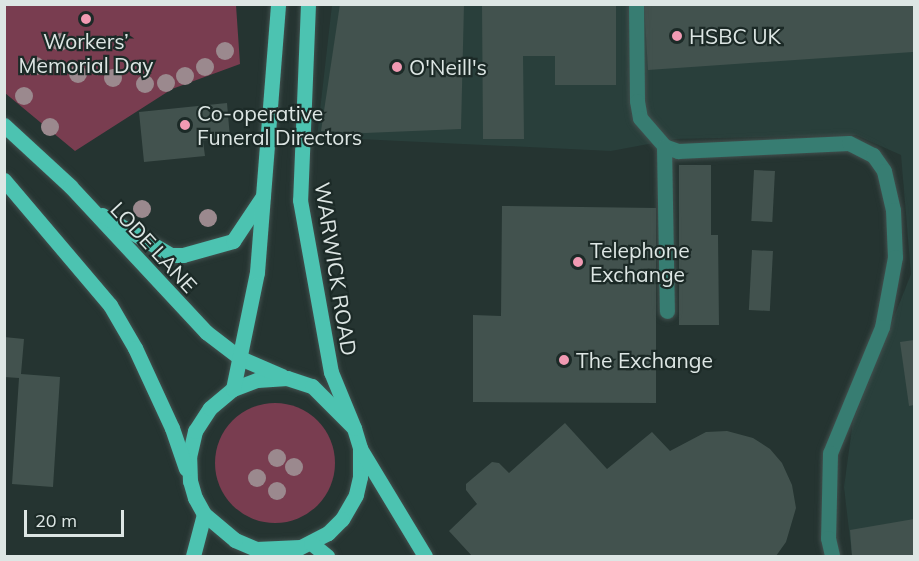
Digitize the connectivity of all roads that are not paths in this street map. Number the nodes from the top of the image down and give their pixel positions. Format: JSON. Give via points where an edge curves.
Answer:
{"nodes":[{"id":1,"x":278,"y":4,"type":"edge"},
{"id":2,"x":308,"y":4,"type":"edge"},
{"id":3,"x":636,"y":4,"type":"edge"},
{"id":4,"x":4,"y":125,"type":"edge"},
{"id":5,"x":664,"y":146,"type":"junction"},
{"id":6,"x":4,"y":180,"type":"edge"},
{"id":7,"x":265,"y":194,"type":"junction"},
{"id":8,"x":86,"y":205,"type":"junction"},
{"id":9,"x":667,"y":311,"type":"dead end"},
{"id":10,"x":240,"y":358,"type":"junction"},
{"id":11,"x":288,"y":378,"type":"junction"},
{"id":12,"x":232,"y":389,"type":"junction"},
{"id":13,"x":354,"y":428,"type":"junction"},
{"id":14,"x":360,"y":448,"type":"junction"},
{"id":15,"x":190,"y":481,"type":"junction"},
{"id":16,"x":204,"y":514,"type":"junction"},
{"id":17,"x":300,"y":549,"type":"edge"},
{"id":18,"x":193,"y":556,"type":"edge"},
{"id":19,"x":327,"y":556,"type":"edge"},
{"id":20,"x":425,"y":556,"type":"edge"},
{"id":21,"x":832,"y":556,"type":"edge"}],
"edges":[{"from":1,"to":7,"type":"main road"},
{"from":2,"to":13,"type":"main road","name":"WARWICK ROAD","via":[[300,200],[331,372]]},
{"from":3,"to":5,"type":"street","via":[[640,118]]},
{"from":4,"to":8,"type":"main road","name":"LODE LANE"},
{"from":5,"to":9,"type":"street"},
{"from":5,"to":21,"type":"street","via":[[678,151],[849,143],[873,155],[884,171],[893,210],[895,257],[882,327],[830,453],[828,538]]},
{"from":6,"to":15,"type":"main road","via":[[110,305],[172,428]]},
{"from":7,"to":8,"type":"main road","via":[[232,241],[183,255],[171,255]]},
{"from":7,"to":10,"type":"main road","via":[[257,272]]},
{"from":8,"to":10,"type":"main road","name":"LODE LANE","via":[[206,332]]},
{"from":10,"to":11,"type":"main road","name":"LODE LANE"},
{"from":10,"to":12,"type":"main road"},
{"from":11,"to":12,"type":"main road","via":[[257,380]]},
{"from":11,"to":13,"type":"main road","via":[[312,386]]},
{"from":12,"to":15,"type":"main road","via":[[210,408],[195,431],[189,457]]},
{"from":13,"to":14,"type":"main road"},
{"from":14,"to":17,"type":"main road","via":[[356,495],[342,519]]},
{"from":14,"to":20,"type":"main road"},
{"from":15,"to":16,"type":"main road"},
{"from":16,"to":17,"type":"main road","via":[[234,540],[256,549]]},
{"from":16,"to":18,"type":"main road"},
{"from":17,"to":19,"type":"main road"}]}
